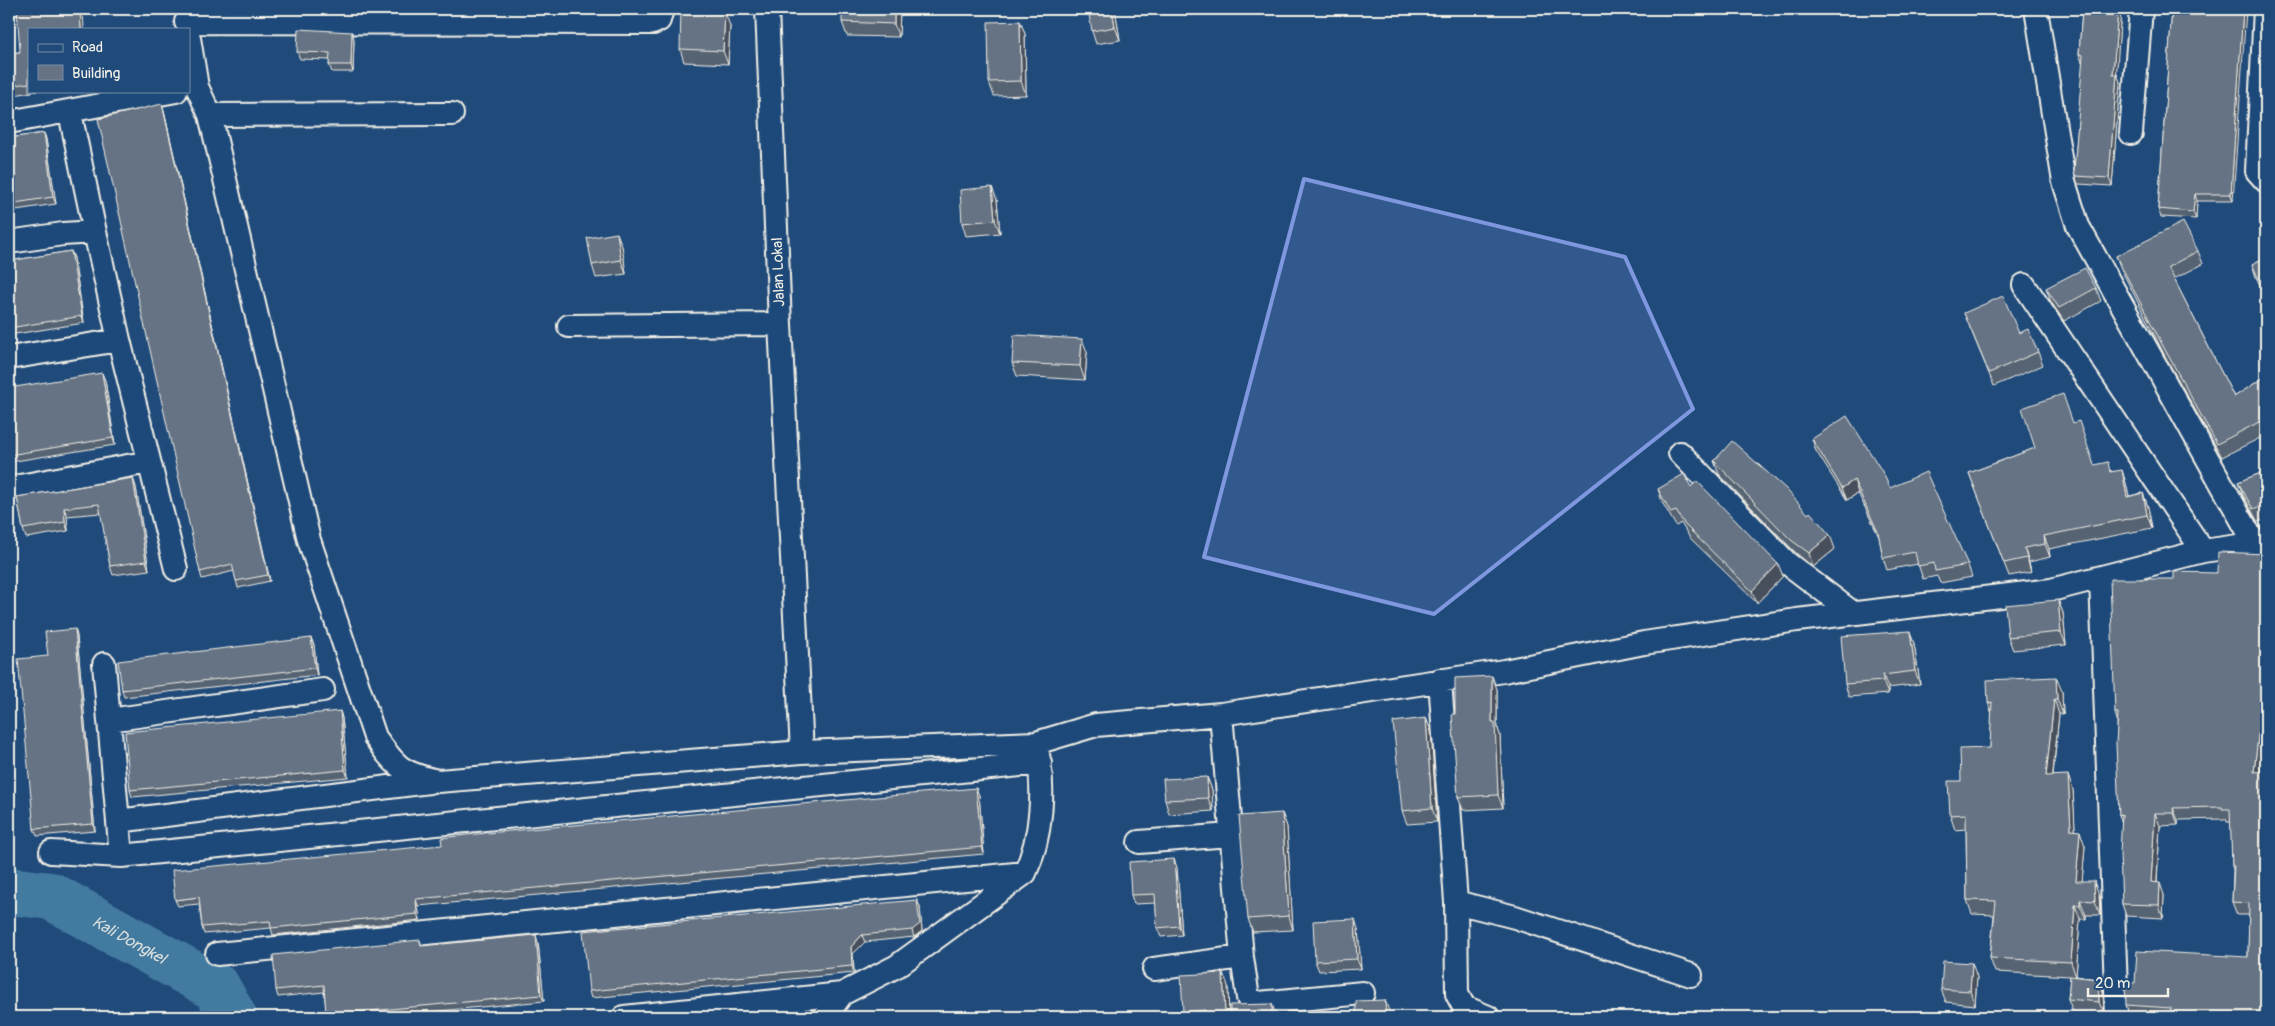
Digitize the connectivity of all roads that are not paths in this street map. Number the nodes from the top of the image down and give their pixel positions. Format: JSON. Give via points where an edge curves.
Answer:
{"nodes":[{"id":1,"x":662,"y":9,"type":"edge"},
{"id":2,"x":767,"y":9,"type":"edge"},
{"id":3,"x":2036,"y":9,"type":"edge"},
{"id":4,"x":2141,"y":9,"type":"edge"},
{"id":5,"x":2265,"y":9,"type":"edge"},
{"id":6,"x":186,"y":24,"type":"edge"},
{"id":7,"x":2264,"y":58,"type":"edge"},
{"id":8,"x":172,"y":92,"type":"edge"},
{"id":9,"x":190,"y":92,"type":"edge"},
{"id":10,"x":70,"y":113,"type":"junction"},
{"id":11,"x":452,"y":114,"type":"dead end"},
{"id":12,"x":210,"y":115,"type":"junction"},
{"id":13,"x":9,"y":122,"type":"edge"},
{"id":14,"x":2131,"y":133,"type":"dead end"},
{"id":15,"x":2266,"y":182,"type":"edge"},
{"id":16,"x":95,"y":232,"type":"junction"},
{"id":17,"x":9,"y":242,"type":"edge"},
{"id":18,"x":2024,"y":285,"type":"dead end"},
{"id":19,"x":780,"y":324,"type":"junction"},
{"id":20,"x":569,"y":326,"type":"dead end"},
{"id":21,"x":119,"y":340,"type":"junction"},
{"id":22,"x":9,"y":358,"type":"edge"},
{"id":23,"x":1680,"y":453,"type":"dead end"},
{"id":24,"x":149,"y":462,"type":"junction"},
{"id":25,"x":9,"y":488,"type":"edge"},
{"id":26,"x":2261,"y":543,"type":"edge"},
{"id":27,"x":2203,"y":551,"type":"junction"},
{"id":28,"x":176,"y":569,"type":"dead end"},
{"id":29,"x":2101,"y":579,"type":"junction"},
{"id":30,"x":1853,"y":613,"type":"junction"},
{"id":31,"x":104,"y":664,"type":"dead end"},
{"id":32,"x":1440,"y":680,"type":"junction"},
{"id":33,"x":323,"y":690,"type":"dead end"},
{"id":34,"x":1220,"y":714,"type":"junction"},
{"id":35,"x":109,"y":720,"type":"junction"},
{"id":36,"x":802,"y":752,"type":"junction"},
{"id":37,"x":1038,"y":753,"type":"junction"},
{"id":38,"x":438,"y":780,"type":"junction"},
{"id":39,"x":118,"y":821,"type":"junction"},
{"id":40,"x":1230,"y":835,"type":"junction"},
{"id":41,"x":1139,"y":842,"type":"dead end"},
{"id":42,"x":52,"y":852,"type":"dead end"},
{"id":43,"x":121,"y":856,"type":"junction"},
{"id":44,"x":1026,"y":872,"type":"junction"},
{"id":45,"x":1456,"y":902,"type":"junction"},
{"id":46,"x":217,"y":954,"type":"dead end"},
{"id":47,"x":1242,"y":957,"type":"junction"},
{"id":48,"x":1154,"y":969,"type":"dead end"},
{"id":49,"x":1691,"y":975,"type":"dead end"},
{"id":50,"x":1363,"y":993,"type":"dead end"},
{"id":51,"x":842,"y":994,"type":"junction"},
{"id":52,"x":1292,"y":1009,"type":"edge"},
{"id":53,"x":624,"y":1017,"type":"edge"},
{"id":54,"x":825,"y":1017,"type":"edge"},
{"id":55,"x":1488,"y":1017,"type":"edge"},
{"id":56,"x":2117,"y":1017,"type":"edge"}],
"edges":[{"from":1,"to":6,"type":"street","via":[[659,20],[653,23]]},
{"from":2,"to":19,"type":"street","name":"Jalan Lokal"},
{"from":3,"to":26,"type":"street","via":[[2064,182],[2078,226]]},
{"from":4,"to":14,"type":"street"},
{"from":5,"to":7,"type":"street"},
{"from":7,"to":15,"type":"street","via":[[2257,171]]},
{"from":8,"to":10,"type":"street"},
{"from":9,"to":12,"type":"street"},
{"from":10,"to":13,"type":"street"},
{"from":10,"to":16,"type":"street"},
{"from":11,"to":12,"type":"street"},
{"from":12,"to":38,"type":"street","via":[[309,540],[374,737],[392,761],[413,776]]},
{"from":16,"to":17,"type":"street"},
{"from":16,"to":21,"type":"street"},
{"from":18,"to":27,"type":"street"},
{"from":19,"to":20,"type":"street","name":"Jalan Lokal"},
{"from":19,"to":36,"type":"street"},
{"from":21,"to":22,"type":"street"},
{"from":21,"to":24,"type":"street"},
{"from":23,"to":30,"type":"street","via":[[1787,563]]},
{"from":24,"to":25,"type":"street"},
{"from":24,"to":28,"type":"street"},
{"from":26,"to":27,"type":"street"},
{"from":27,"to":29,"type":"street"},
{"from":29,"to":30,"type":"street","via":[[2051,590]]},
{"from":29,"to":56,"type":"street"},
{"from":30,"to":32,"type":"street","via":[[1644,643],[1504,671]]},
{"from":31,"to":35,"type":"street"},
{"from":32,"to":34,"type":"street"},
{"from":32,"to":45,"type":"street"},
{"from":33,"to":35,"type":"street"},
{"from":34,"to":37,"type":"street","via":[[1096,725]]},
{"from":34,"to":40,"type":"street"},
{"from":35,"to":39,"type":"street"},
{"from":36,"to":37,"type":"street"},
{"from":36,"to":38,"type":"street"},
{"from":37,"to":43,"type":"street"},
{"from":37,"to":44,"type":"street","via":[[1040,826]]},
{"from":38,"to":39,"type":"street"},
{"from":39,"to":43,"type":"street"},
{"from":40,"to":41,"type":"street"},
{"from":40,"to":47,"type":"street"},
{"from":42,"to":43,"type":"street"},
{"from":44,"to":46,"type":"street"},
{"from":44,"to":51,"type":"street","via":[[897,966]]},
{"from":45,"to":49,"type":"street"},
{"from":45,"to":55,"type":"street","via":[[1457,994],[1464,1007]]},
{"from":47,"to":48,"type":"street"},
{"from":47,"to":52,"type":"street","via":[[1248,998]]},
{"from":50,"to":52,"type":"street"},
{"from":51,"to":53,"type":"street"},
{"from":51,"to":54,"type":"street"}]}
